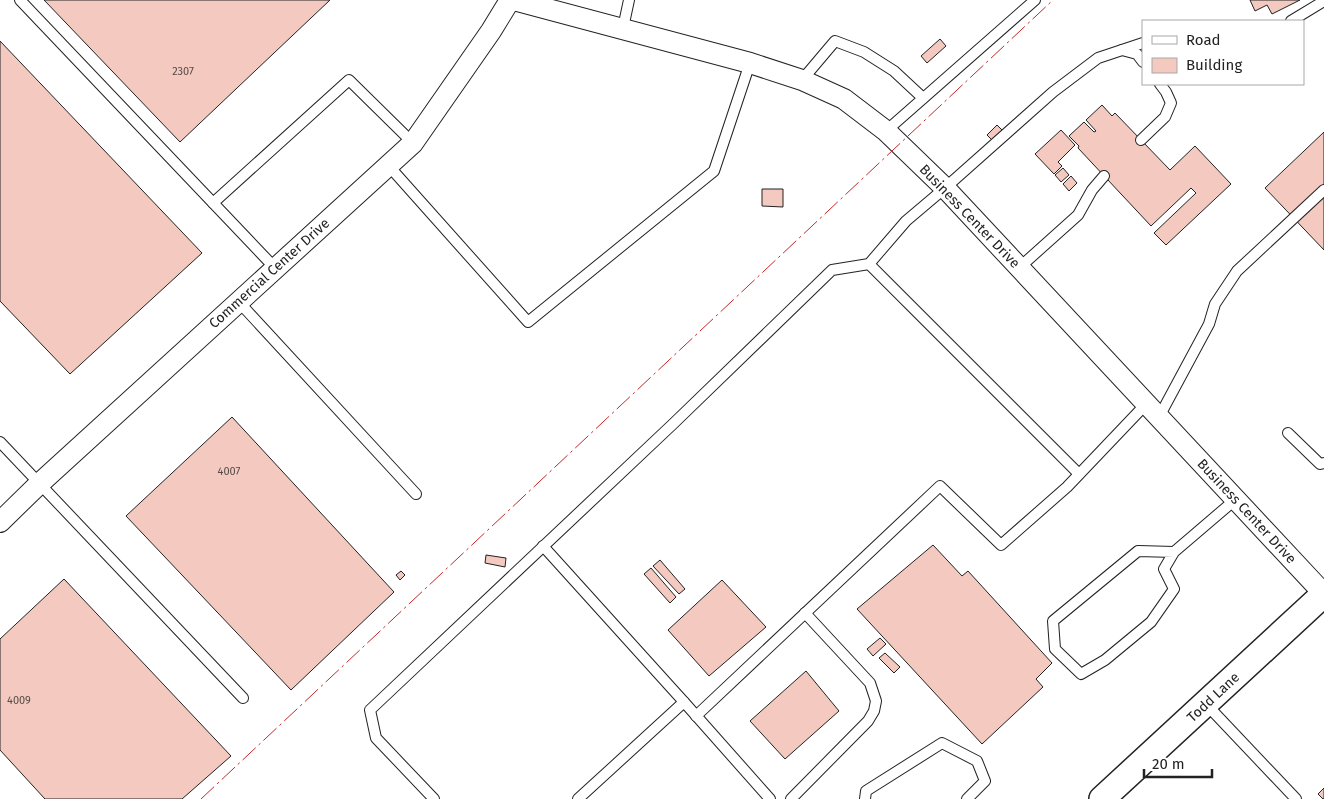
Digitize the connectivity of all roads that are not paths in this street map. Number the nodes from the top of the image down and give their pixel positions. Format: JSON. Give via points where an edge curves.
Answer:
{"nodes":[{"id":1,"x":20,"y":0,"type":"edge"},
{"id":2,"x":512,"y":0,"type":"edge"},
{"id":3,"x":629,"y":0,"type":"edge"},
{"id":4,"x":1034,"y":0,"type":"edge"},
{"id":5,"x":1324,"y":1,"type":"edge"},
{"id":6,"x":1293,"y":20,"type":"edge"},
{"id":7,"x":623,"y":28,"type":"junction"},
{"id":8,"x":1142,"y":43,"type":"edge"},
{"id":9,"x":1121,"y":50,"type":"junction"},
{"id":10,"x":1142,"y":61,"type":"edge"},
{"id":11,"x":750,"y":62,"type":"junction"},
{"id":12,"x":802,"y":80,"type":"junction"},
{"id":13,"x":1161,"y":85,"type":"edge"},
{"id":14,"x":923,"y":98,"type":"junction"},
{"id":15,"x":886,"y":131,"type":"junction"},
{"id":16,"x":1141,"y":140,"type":"dead end"},
{"id":17,"x":413,"y":143,"type":"junction"},
{"id":18,"x":388,"y":165,"type":"junction"},
{"id":19,"x":1104,"y":176,"type":"dead end"},
{"id":20,"x":945,"y":188,"type":"junction"},
{"id":21,"x":1324,"y":190,"type":"edge"},
{"id":22,"x":213,"y":203,"type":"junction"},
{"id":23,"x":869,"y":264,"type":"junction"},
{"id":24,"x":1020,"y":267,"type":"junction"},
{"id":25,"x":275,"y":268,"type":"junction"},
{"id":26,"x":238,"y":302,"type":"junction"},
{"id":27,"x":1153,"y":410,"type":"junction"},
{"id":28,"x":1288,"y":433,"type":"dead end"},
{"id":29,"x":0,"y":442,"type":"edge"},
{"id":30,"x":1324,"y":463,"type":"edge"},
{"id":31,"x":1079,"y":474,"type":"junction"},
{"id":32,"x":39,"y":484,"type":"junction"},
{"id":33,"x":416,"y":494,"type":"dead end"},
{"id":34,"x":1236,"y":499,"type":"junction"},
{"id":35,"x":0,"y":522,"type":"edge"},
{"id":36,"x":543,"y":546,"type":"junction"},
{"id":37,"x":1174,"y":552,"type":"junction"},
{"id":38,"x":1324,"y":594,"type":"edge"},
{"id":39,"x":805,"y":613,"type":"junction"},
{"id":40,"x":243,"y":698,"type":"dead end"},
{"id":41,"x":684,"y":702,"type":"junction"},
{"id":42,"x":1206,"y":704,"type":"junction"},
{"id":43,"x":696,"y":716,"type":"junction"},
{"id":44,"x":434,"y":799,"type":"edge"},
{"id":45,"x":578,"y":799,"type":"edge"},
{"id":46,"x":770,"y":799,"type":"edge"},
{"id":47,"x":791,"y":799,"type":"edge"},
{"id":48,"x":864,"y":799,"type":"edge"},
{"id":49,"x":967,"y":799,"type":"edge"},
{"id":50,"x":1102,"y":799,"type":"edge"},
{"id":51,"x":1296,"y":799,"type":"edge"}],
"edges":[{"from":1,"to":22,"type":"lane"},
{"from":2,"to":7,"type":"street","name":"Business Center Drive"},
{"from":2,"to":17,"type":"street","name":"Commercial Center Drive"},
{"from":3,"to":7,"type":"lane"},
{"from":4,"to":14,"type":"lane"},
{"from":5,"to":6,"type":"lane"},
{"from":7,"to":11,"type":"street","name":"Business Center Drive"},
{"from":8,"to":9,"type":"lane"},
{"from":9,"to":10,"type":"lane","via":[[1137,54]]},
{"from":9,"to":20,"type":"lane","via":[[1098,58],[1053,92]]},
{"from":11,"to":12,"type":"street","name":"Business Center Drive"},
{"from":11,"to":18,"type":"lane","via":[[714,171],[528,322]]},
{"from":12,"to":14,"type":"lane","via":[[836,41],[887,66]]},
{"from":12,"to":15,"type":"street","name":"Business Center Drive","via":[[844,99]]},
{"from":13,"to":16,"type":"lane","via":[[1171,103],[1165,117]]},
{"from":14,"to":15,"type":"lane"},
{"from":15,"to":20,"type":"street","name":"Business Center Drive"},
{"from":17,"to":18,"type":"street","name":"Commercial Center Drive"},
{"from":17,"to":22,"type":"lane","via":[[349,80]]},
{"from":18,"to":25,"type":"street","name":"Commercial Center Drive"},
{"from":19,"to":24,"type":"lane","via":[[1078,215]]},
{"from":20,"to":23,"type":"lane","via":[[906,221]]},
{"from":20,"to":24,"type":"street","name":"Business Center Drive"},
{"from":21,"to":27,"type":"lane","via":[[1237,271],[1215,304],[1209,324]]},
{"from":22,"to":25,"type":"lane"},
{"from":23,"to":31,"type":"lane"},
{"from":23,"to":36,"type":"lane","via":[[832,270]]},
{"from":24,"to":27,"type":"street","name":"Business Center Drive"},
{"from":25,"to":26,"type":"street","name":"Commercial Center Drive"},
{"from":26,"to":32,"type":"street","name":"Commercial Center Drive"},
{"from":26,"to":33,"type":"lane"},
{"from":27,"to":31,"type":"lane"},
{"from":27,"to":34,"type":"street","name":"Business Center Drive"},
{"from":28,"to":30,"type":"lane","via":[[1320,464]]},
{"from":29,"to":32,"type":"lane"},
{"from":31,"to":39,"type":"lane","via":[[1001,545],[940,486]]},
{"from":32,"to":35,"type":"street","name":"Commercial Center Drive"},
{"from":32,"to":40,"type":"lane"},
{"from":34,"to":37,"type":"lane"},
{"from":34,"to":38,"type":"street","name":"Business Center Drive"},
{"from":36,"to":41,"type":"lane"},
{"from":36,"to":44,"type":"lane","via":[[370,710],[376,738]]},
{"from":37,"to":37,"type":"lane","via":[[1164,569],[1174,589],[1151,622],[1105,660],[1082,674],[1055,650],[1053,621],[1138,551]]},
{"from":38,"to":42,"type":"street","name":"Todd Lane"},
{"from":39,"to":43,"type":"lane"},
{"from":39,"to":47,"type":"lane","via":[[870,683],[876,700],[868,721]]},
{"from":41,"to":43,"type":"lane"},
{"from":41,"to":45,"type":"lane"},
{"from":42,"to":50,"type":"street","name":"Todd Lane"},
{"from":42,"to":51,"type":"lane"},
{"from":43,"to":46,"type":"lane"},
{"from":48,"to":49,"type":"lane","via":[[866,791],[942,743],[977,762],[985,780]]}]}
